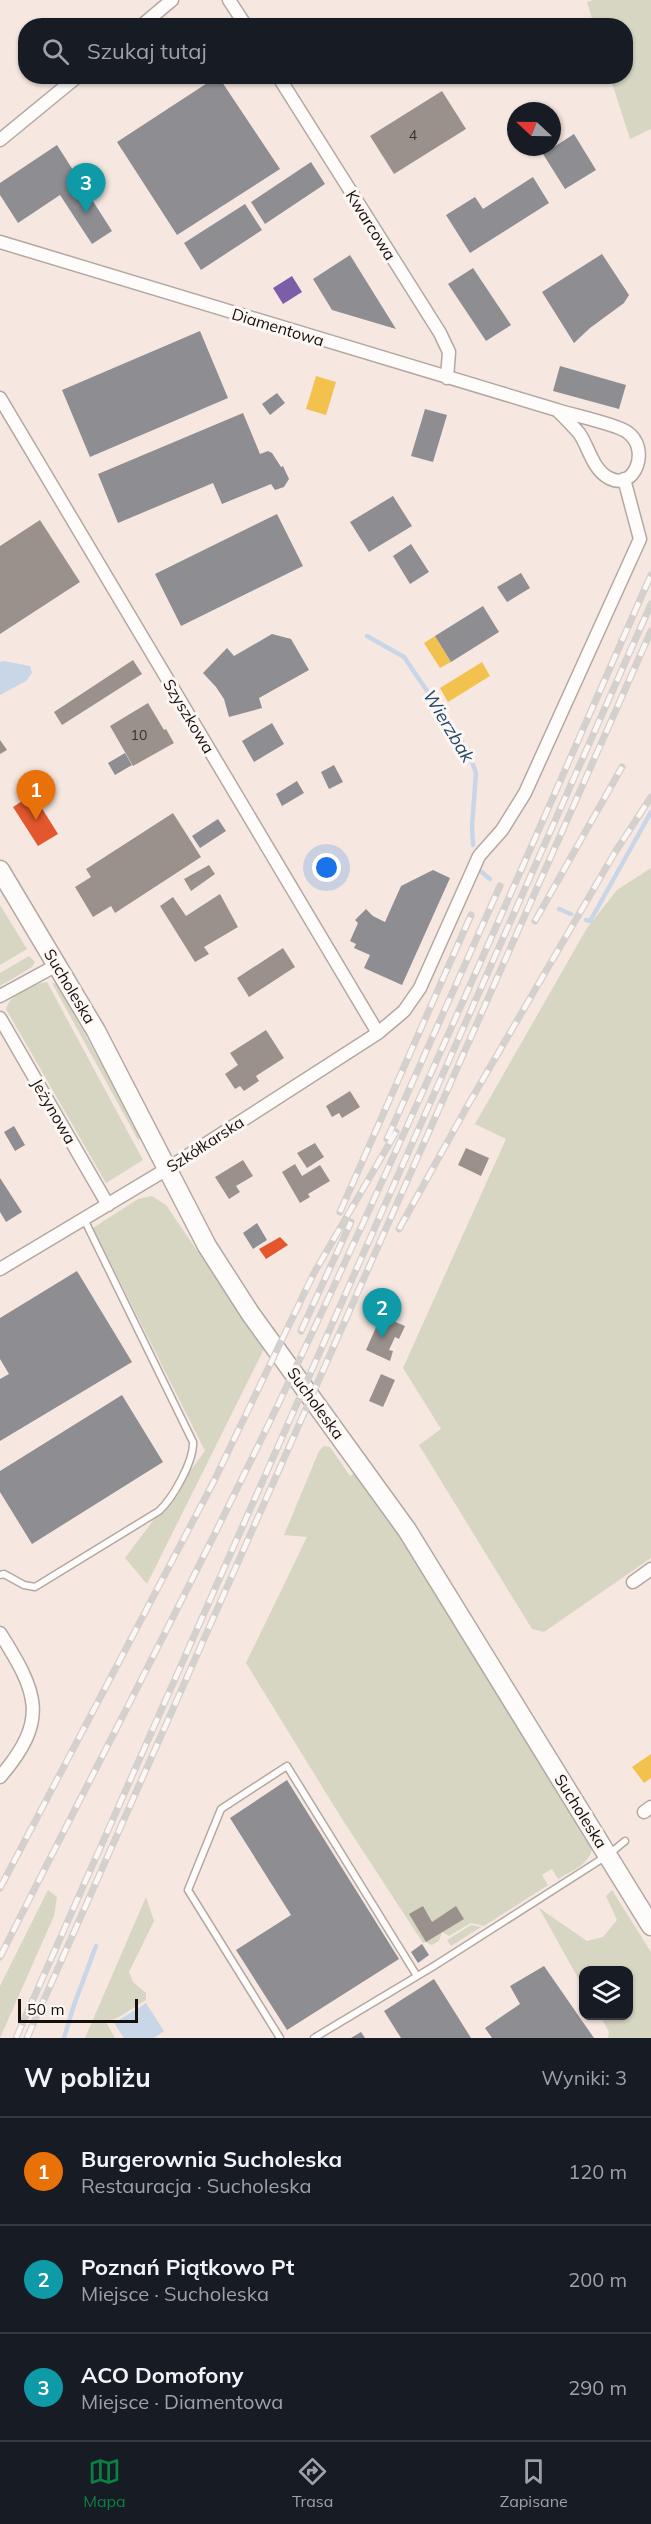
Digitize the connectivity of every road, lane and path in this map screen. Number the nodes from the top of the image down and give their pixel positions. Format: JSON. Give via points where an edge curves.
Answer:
{"nodes":[{"id":1,"x":172,"y":0,"type":"edge"},
{"id":2,"x":229,"y":0,"type":"edge"},
{"id":3,"x":151,"y":18,"type":"edge"},
{"id":4,"x":241,"y":18,"type":"edge"},
{"id":5,"x":68,"y":84,"type":"edge"},
{"id":6,"x":283,"y":84,"type":"edge"},
{"id":7,"x":0,"y":140,"type":"edge"},
{"id":8,"x":0,"y":242,"type":"edge"},
{"id":9,"x":447,"y":378,"type":"junction"},
{"id":10,"x":0,"y":398,"type":"edge"},
{"id":11,"x":557,"y":410,"type":"junction"},
{"id":12,"x":624,"y":479,"type":"junction"},
{"id":13,"x":0,"y":870,"type":"edge"},
{"id":14,"x":57,"y":965,"type":"junction"},
{"id":15,"x":0,"y":996,"type":"edge"},
{"id":16,"x":0,"y":1018,"type":"edge"},
{"id":17,"x":378,"y":1033,"type":"junction"},
{"id":18,"x":167,"y":1169,"type":"junction"},
{"id":19,"x":108,"y":1205,"type":"junction"},
{"id":20,"x":84,"y":1219,"type":"junction"},
{"id":21,"x":0,"y":1269,"type":"edge"},
{"id":22,"x":651,"y":1569,"type":"edge"},
{"id":23,"x":0,"y":1575,"type":"edge"},
{"id":24,"x":633,"y":1582,"type":"dead end"},
{"id":25,"x":0,"y":1632,"type":"edge"},
{"id":26,"x":0,"y":1777,"type":"edge"},
{"id":27,"x":626,"y":1841,"type":"dead end"},
{"id":28,"x":608,"y":1855,"type":"junction"},
{"id":29,"x":651,"y":1926,"type":"edge"},
{"id":30,"x":417,"y":1976,"type":"junction"},
{"id":31,"x":280,"y":2038,"type":"edge"},
{"id":32,"x":314,"y":2038,"type":"edge"}],
"edges":[{"from":1,"to":3,"type":"street"},
{"from":2,"to":4,"type":"street"},
{"from":5,"to":7,"type":"street"},
{"from":6,"to":9,"type":"street","name":"Kwarcowa","via":[[445,342],[449,352]]},
{"from":8,"to":9,"type":"street","name":"Diamentowa"},
{"from":9,"to":11,"type":"street","name":"Diamentowa"},
{"from":10,"to":17,"type":"street","name":"Szyszkowa"},
{"from":11,"to":12,"type":"street","via":[[580,435],[601,471],[611,479]]},
{"from":11,"to":12,"type":"street","name":"Diamentowa","via":[[627,432],[640,453],[639,465]]},
{"from":12,"to":17,"type":"street","name":"Szkółkarska","via":[[640,539],[601,629],[525,793],[502,830],[479,856],[420,988],[404,1011]]},
{"from":13,"to":14,"type":"street","name":"Sucholeska"},
{"from":14,"to":15,"type":"street"},
{"from":14,"to":18,"type":"street","name":"Sucholeska","via":[[123,1079]]},
{"from":16,"to":19,"type":"street","name":"Jeżynowa"},
{"from":17,"to":18,"type":"street","name":"Szkółkarska"},
{"from":18,"to":19,"type":"street","name":"Szkółkarska"},
{"from":18,"to":28,"type":"street","name":"Sucholeska","via":[[224,1274],[402,1522]]},
{"from":19,"to":20,"type":"street","name":"Szkółkarska"},
{"from":20,"to":21,"type":"street","name":"Szkółkarska"},
{"from":20,"to":23,"type":"lane","via":[[193,1442],[193,1454],[159,1511],[34,1587]]},
{"from":22,"to":24,"type":"street"},
{"from":25,"to":26,"type":"street","via":[[28,1681],[34,1706],[24,1744]]},
{"from":27,"to":28,"type":"lane"},
{"from":28,"to":29,"type":"street","name":"Sucholeska"},
{"from":28,"to":30,"type":"lane"},
{"from":30,"to":31,"type":"lane","via":[[287,1766],[221,1809],[188,1890]]},
{"from":30,"to":32,"type":"lane"}]}
